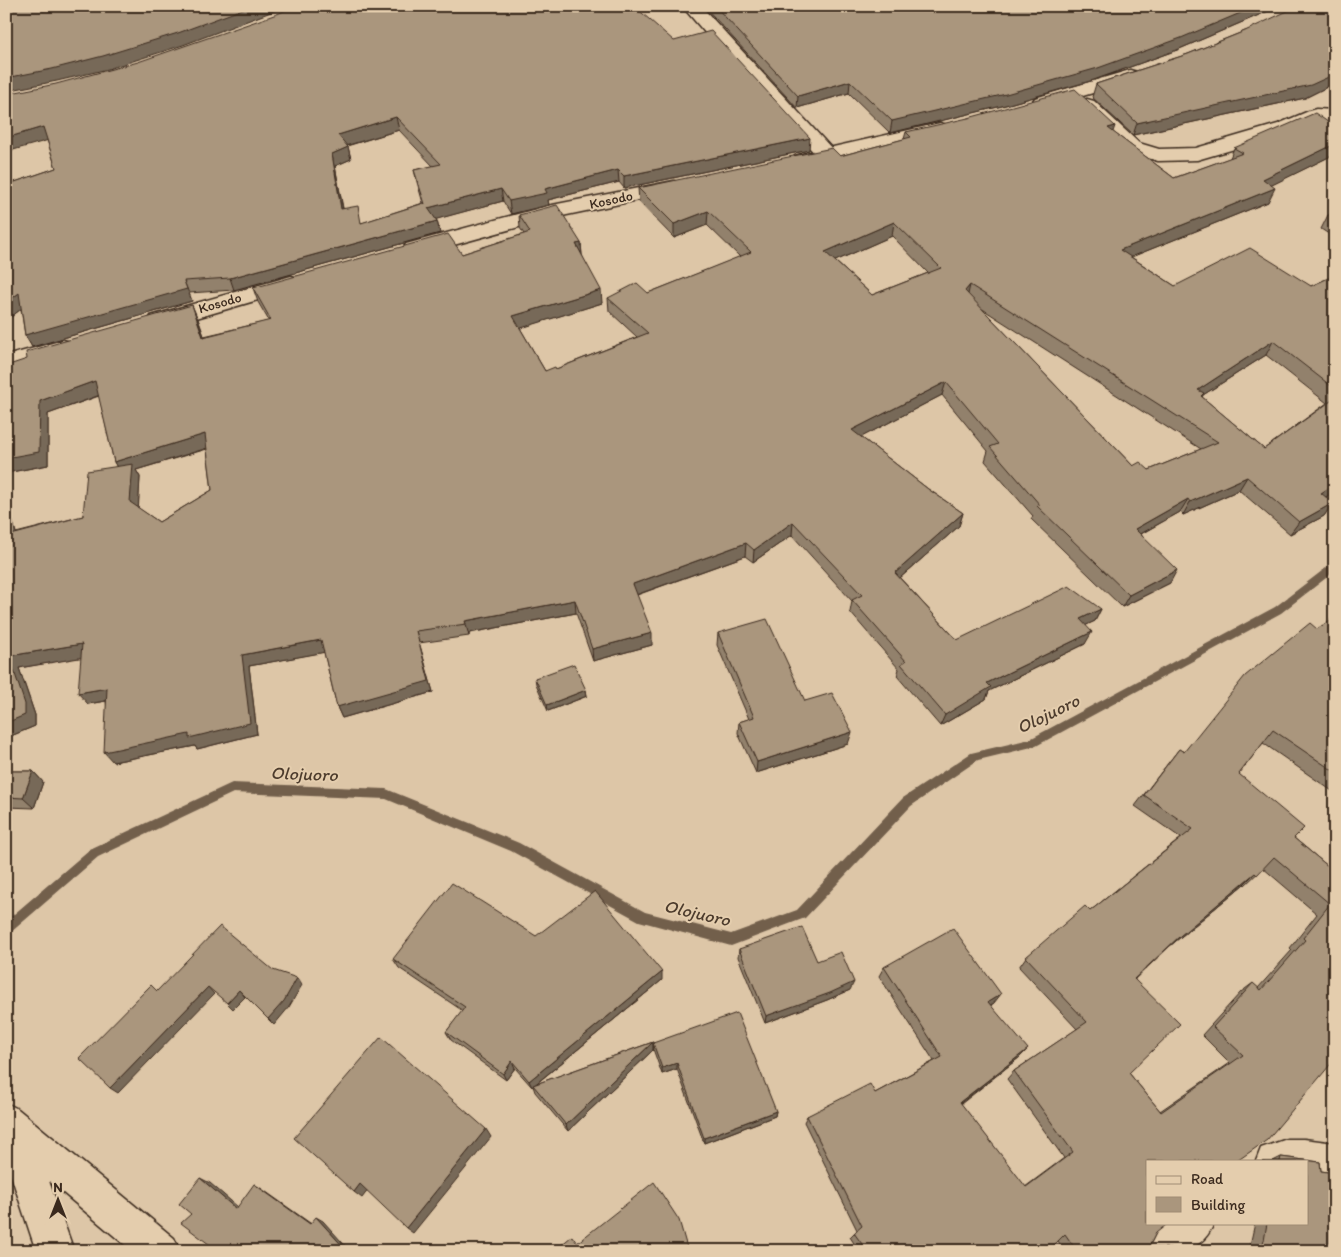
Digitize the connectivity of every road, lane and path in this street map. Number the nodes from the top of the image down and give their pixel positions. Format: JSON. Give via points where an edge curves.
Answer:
{"nodes":[{"id":1,"x":691,"y":6,"type":"edge"},
{"id":2,"x":1151,"y":69,"type":"edge"},
{"id":3,"x":1075,"y":94,"type":"junction"},
{"id":4,"x":1019,"y":109,"type":"edge"},
{"id":5,"x":1335,"y":116,"type":"edge"},
{"id":6,"x":964,"y":124,"type":"edge"},
{"id":7,"x":827,"y":155,"type":"junction"},
{"id":8,"x":779,"y":165,"type":"edge"},
{"id":9,"x":692,"y":183,"type":"edge"},
{"id":10,"x":399,"y":253,"type":"edge"},
{"id":11,"x":305,"y":279,"type":"edge"},
{"id":12,"x":144,"y":325,"type":"edge"},
{"id":13,"x":78,"y":344,"type":"edge"},
{"id":14,"x":6,"y":364,"type":"edge"},
{"id":15,"x":10,"y":1124,"type":"edge"},
{"id":16,"x":1278,"y":1160,"type":"edge"},
{"id":17,"x":1335,"y":1161,"type":"edge"},
{"id":18,"x":1195,"y":1224,"type":"edge"},
{"id":19,"x":55,"y":1251,"type":"edge"},
{"id":20,"x":162,"y":1251,"type":"edge"},
{"id":21,"x":1159,"y":1251,"type":"edge"}],
"edges":[{"from":1,"to":7,"type":"main road"},
{"from":2,"to":3,"type":"main road"},
{"from":3,"to":4,"type":"main road"},
{"from":3,"to":5,"type":"main road","via":[[1132,147],[1158,155],[1197,154],[1285,128],[1316,115]]},
{"from":6,"to":7,"type":"main road"},
{"from":7,"to":8,"type":"main road"},
{"from":9,"to":10,"type":"main road","name":"Kosodo","via":[[547,213]]},
{"from":11,"to":12,"type":"main road","name":"Kosodo"},
{"from":13,"to":14,"type":"main road"},
{"from":15,"to":19,"type":"main road"},
{"from":15,"to":20,"type":"main road"},
{"from":16,"to":17,"type":"main road","via":[[1318,1157]]},
{"from":18,"to":21,"type":"main road"}]}
